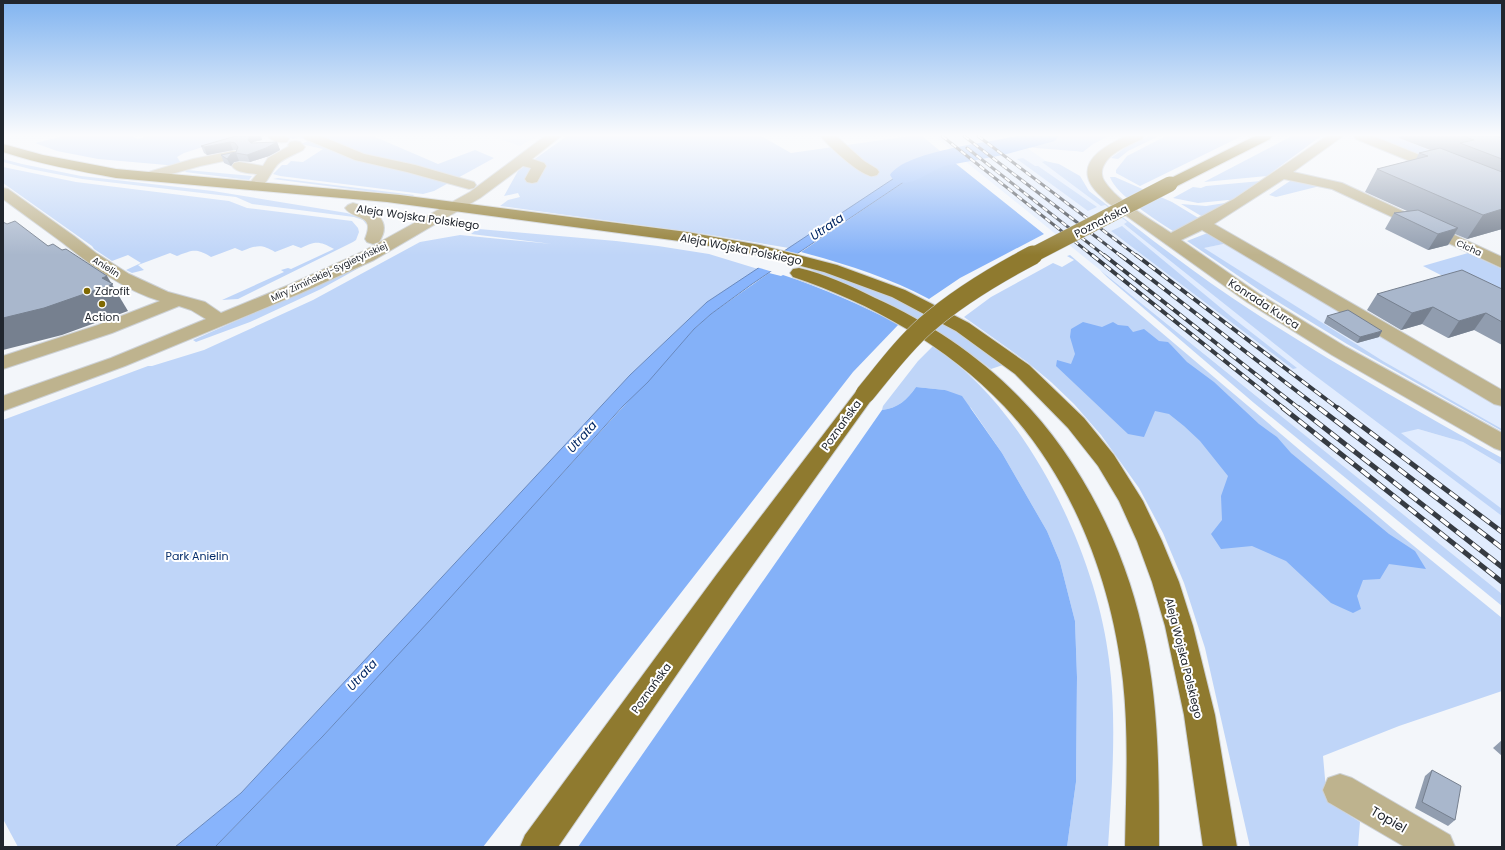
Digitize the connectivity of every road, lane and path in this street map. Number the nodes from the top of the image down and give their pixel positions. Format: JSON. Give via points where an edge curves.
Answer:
{"nodes":[{"id":1,"x":150,"y":176,"type":"edge"},
{"id":2,"x":257,"y":176,"type":"edge"},
{"id":3,"x":437,"y":176,"type":"edge"},
{"id":4,"x":485,"y":176,"type":"edge"},
{"id":5,"x":502,"y":176,"type":"edge"},
{"id":6,"x":534,"y":176,"type":"edge"},
{"id":7,"x":1095,"y":176,"type":"edge"},
{"id":8,"x":1186,"y":176,"type":"edge"},
{"id":9,"x":1278,"y":176,"type":"edge"},
{"id":10,"x":1289,"y":176,"type":"edge"},
{"id":11,"x":1457,"y":176,"type":"edge"},
{"id":12,"x":1460,"y":177,"type":"edge"},
{"id":13,"x":532,"y":179,"type":"dead end"},
{"id":14,"x":217,"y":184,"type":"junction"},
{"id":15,"x":255,"y":185,"type":"junction"},
{"id":16,"x":469,"y":185,"type":"junction"},
{"id":17,"x":3,"y":192,"type":"edge"},
{"id":18,"x":455,"y":207,"type":"junction"},
{"id":19,"x":353,"y":208,"type":"junction"},
{"id":20,"x":434,"y":212,"type":"junction"},
{"id":21,"x":415,"y":216,"type":"junction"},
{"id":22,"x":1203,"y":224,"type":"junction"},
{"id":23,"x":1177,"y":236,"type":"dead end"},
{"id":24,"x":373,"y":239,"type":"junction"},
{"id":25,"x":756,"y":255,"type":"junction"},
{"id":26,"x":1502,"y":263,"type":"edge"},
{"id":27,"x":796,"y":265,"type":"junction"},
{"id":28,"x":176,"y":301,"type":"junction"},
{"id":29,"x":242,"y":311,"type":"junction"},
{"id":30,"x":220,"y":320,"type":"junction"},
{"id":31,"x":3,"y":363,"type":"edge"},
{"id":32,"x":1502,"y":399,"type":"edge"},
{"id":33,"x":3,"y":404,"type":"edge"},
{"id":34,"x":1502,"y":443,"type":"edge"},
{"id":35,"x":1340,"y":790,"type":"dead end"},
{"id":36,"x":537,"y":847,"type":"edge"},
{"id":37,"x":1142,"y":847,"type":"edge"},
{"id":38,"x":1220,"y":847,"type":"edge"},
{"id":39,"x":1438,"y":847,"type":"edge"}],
"edges":[{"from":1,"to":14,"type":"main road","name":"Aleja Wojska Polskiego"},
{"from":2,"to":15,"type":"street"},
{"from":3,"to":16,"type":"street"},
{"from":4,"to":16,"type":"street","name":"Miry Zimińskiej-Sygietyńskiej"},
{"from":5,"to":18,"type":"street","name":"Miry Zimińskiej-Sygietyńskiej"},
{"from":6,"to":13,"type":"street"},
{"from":7,"to":34,"type":"street","name":"Konrada Kurca","via":[[1100,187],[1112,199],[1253,298],[1338,351]]},
{"from":8,"to":36,"type":"main road","name":"Poznańska","bridge":true,"via":[[1007,269],[956,301],[906,345],[865,394],[726,582]]},
{"from":9,"to":22,"type":"street"},
{"from":10,"to":26,"type":"street","name":"Cicha","via":[[1337,186]]},
{"from":11,"to":12,"type":"street"},
{"from":14,"to":15,"type":"main road","name":"Aleja Wojska Polskiego"},
{"from":14,"to":19,"type":"main road","name":"Aleja Wojska Polskiego","via":[[255,194]]},
{"from":15,"to":20,"type":"main road","name":"Aleja Wojska Polskiego","via":[[412,201]]},
{"from":16,"to":20,"type":"street","name":"Miry Zimińskiej-Sygietyńskiej"},
{"from":17,"to":28,"type":"street","name":"Anielin","via":[[90,257],[140,287]]},
{"from":18,"to":20,"type":"street","name":"Miry Zimińskiej-Sygietyńskiej"},
{"from":18,"to":25,"type":"main road","name":"Aleja Wojska Polskiego","via":[[707,240]]},
{"from":19,"to":21,"type":"main road","name":"Aleja Wojska Polskiego"},
{"from":19,"to":24,"type":"street","via":[[366,213],[374,220],[377,229]]},
{"from":20,"to":21,"type":"main road","name":"Aleja Wojska Polskiego"},
{"from":20,"to":25,"type":"main road","name":"Aleja Wojska Polskiego","via":[[503,228],[631,238]]},
{"from":20,"to":29,"type":"street","name":"Miry Zimińskiej-Sygietyńskiej","via":[[368,256]]},
{"from":21,"to":24,"type":"street","name":"Miry Zimińskiej-Sygietyńskiej"},
{"from":22,"to":23,"type":"street"},
{"from":22,"to":32,"type":"street"},
{"from":24,"to":29,"type":"street","name":"Miry Zimińskiej-Sygietyńskiej"},
{"from":25,"to":27,"type":"main road","name":"Aleja Wojska Polskiego"},
{"from":27,"to":37,"type":"main road","name":"Aleja Wojska Polskiego","via":[[894,314],[940,342],[977,369],[1012,402],[1067,474],[1104,547],[1124,610],[1134,658],[1143,764]]},
{"from":27,"to":38,"type":"main road","name":"Aleja Wojska Polskiego","via":[[844,272],[896,292],[948,317],[987,342],[1038,381],[1108,464],[1131,501],[1146,533],[1174,610],[1200,722]]},
{"from":28,"to":30,"type":"street","name":"Anielin","via":[[198,306]]},
{"from":28,"to":31,"type":"street","via":[[105,329]]},
{"from":29,"to":30,"type":"street","name":"Miry Zimińskiej-Sygietyńskiej"},
{"from":30,"to":33,"type":"street","name":"Miry Zimińskiej-Sygietyńskiej","via":[[118,362]]},
{"from":35,"to":39,"type":"street","name":"Topiel"}]}
